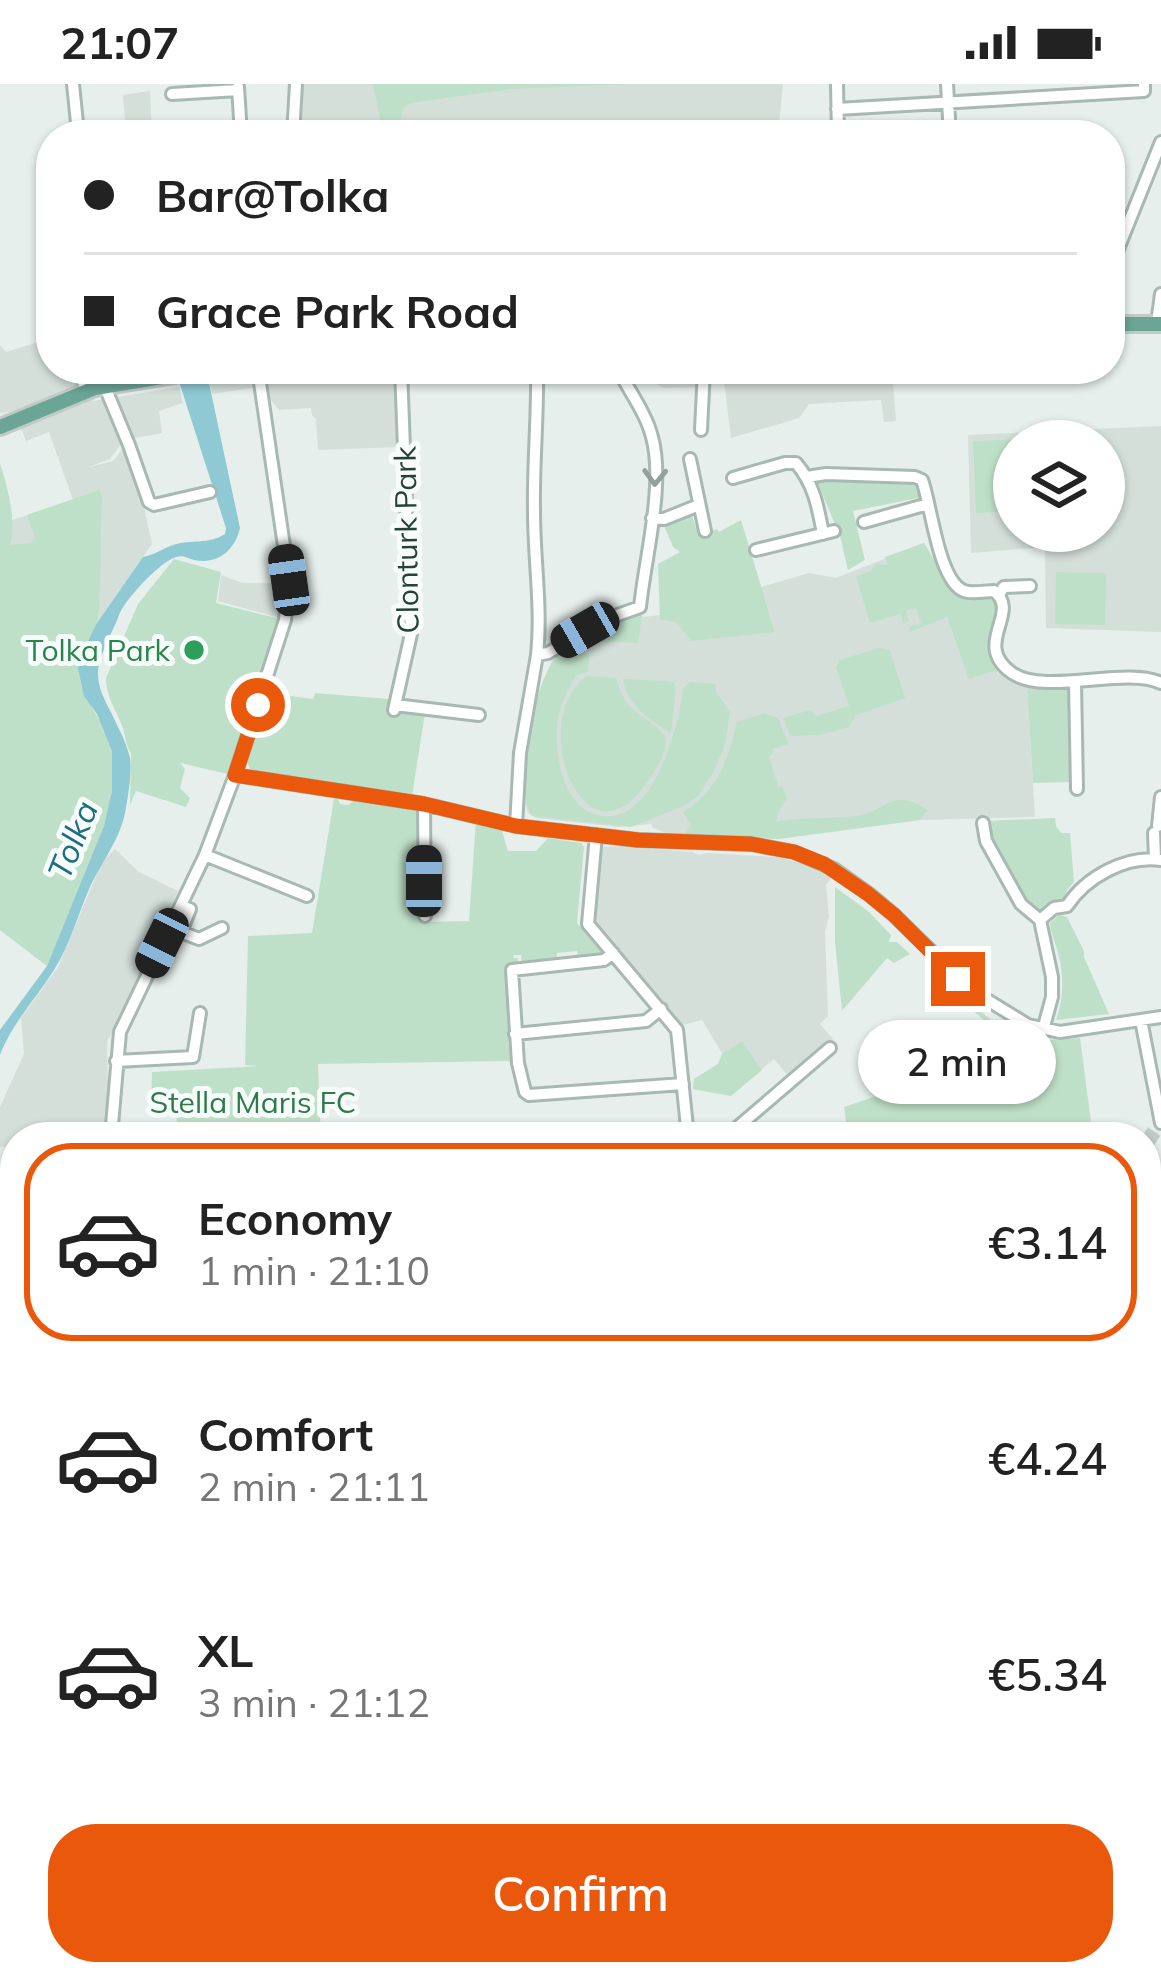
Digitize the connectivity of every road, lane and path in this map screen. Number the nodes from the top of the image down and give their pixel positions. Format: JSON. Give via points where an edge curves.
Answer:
{"nodes":[{"id":1,"x":73,"y":84,"type":"edge"},
{"id":2,"x":296,"y":84,"type":"edge"},
{"id":3,"x":837,"y":84,"type":"edge"},
{"id":4,"x":947,"y":84,"type":"edge"},
{"id":5,"x":238,"y":87,"type":"edge"},
{"id":6,"x":1144,"y":87,"type":"edge"},
{"id":7,"x":172,"y":94,"type":"dead end"},
{"id":8,"x":948,"y":103,"type":"junction"},
{"id":9,"x":837,"y":109,"type":"junction"},
{"id":10,"x":76,"y":120,"type":"edge"},
{"id":11,"x":240,"y":120,"type":"edge"},
{"id":12,"x":294,"y":120,"type":"edge"},
{"id":13,"x":837,"y":120,"type":"edge"},
{"id":14,"x":949,"y":120,"type":"edge"},
{"id":15,"x":1161,"y":142,"type":"edge"},
{"id":16,"x":1125,"y":232,"type":"edge"},
{"id":17,"x":1161,"y":294,"type":"edge"},
{"id":18,"x":1125,"y":324,"type":"edge"},
{"id":19,"x":1159,"y":324,"type":"edge"},
{"id":20,"x":84,"y":384,"type":"edge"},
{"id":21,"x":117,"y":384,"type":"edge"},
{"id":22,"x":260,"y":384,"type":"edge"},
{"id":23,"x":402,"y":384,"type":"edge"},
{"id":24,"x":537,"y":384,"type":"edge"},
{"id":25,"x":626,"y":384,"type":"edge"},
{"id":26,"x":703,"y":384,"type":"edge"},
{"id":27,"x":105,"y":386,"type":"junction"},
{"id":28,"x":86,"y":392,"type":"junction"},
{"id":29,"x":0,"y":427,"type":"edge"},
{"id":30,"x":701,"y":430,"type":"dead end"},
{"id":31,"x":690,"y":459,"type":"dead end"},
{"id":32,"x":733,"y":477,"type":"dead end"},
{"id":33,"x":807,"y":477,"type":"junction"},
{"id":34,"x":210,"y":492,"type":"dead end"},
{"id":35,"x":928,"y":504,"type":"junction"},
{"id":36,"x":699,"y":505,"type":"junction"},
{"id":37,"x":652,"y":518,"type":"junction"},
{"id":38,"x":864,"y":522,"type":"dead end"},
{"id":39,"x":705,"y":531,"type":"dead end"},
{"id":40,"x":756,"y":550,"type":"dead end"},
{"id":41,"x":1030,"y":586,"type":"dead end"},
{"id":42,"x":998,"y":594,"type":"junction"},
{"id":43,"x":537,"y":655,"type":"junction"},
{"id":44,"x":1076,"y":682,"type":"junction"},
{"id":45,"x":1161,"y":682,"type":"edge"},
{"id":46,"x":479,"y":716,"type":"dead end"},
{"id":47,"x":235,"y":775,"type":"junction"},
{"id":48,"x":1077,"y":789,"type":"dead end"},
{"id":49,"x":1161,"y":797,"type":"edge"},
{"id":50,"x":424,"y":804,"type":"junction"},
{"id":51,"x":983,"y":823,"type":"dead end"},
{"id":52,"x":516,"y":826,"type":"junction"},
{"id":53,"x":1156,"y":829,"type":"edge"},
{"id":54,"x":596,"y":836,"type":"junction"},
{"id":55,"x":205,"y":855,"type":"junction"},
{"id":56,"x":1158,"y":859,"type":"edge"},
{"id":57,"x":307,"y":896,"type":"dead end"},
{"id":58,"x":181,"y":906,"type":"junction"},
{"id":59,"x":425,"y":916,"type":"dead end"},
{"id":60,"x":1040,"y":920,"type":"junction"},
{"id":61,"x":222,"y":928,"type":"dead end"},
{"id":62,"x":613,"y":953,"type":"junction"},
{"id":63,"x":661,"y":1010,"type":"junction"},
{"id":64,"x":200,"y":1013,"type":"dead end"},
{"id":65,"x":1161,"y":1017,"type":"edge"},
{"id":66,"x":1141,"y":1020,"type":"junction"},
{"id":67,"x":1043,"y":1030,"type":"junction"},
{"id":68,"x":515,"y":1034,"type":"junction"},
{"id":69,"x":116,"y":1061,"type":"junction"},
{"id":70,"x":832,"y":1067,"type":"dead end"},
{"id":71,"x":683,"y":1084,"type":"junction"},
{"id":72,"x":112,"y":1122,"type":"edge"},
{"id":73,"x":687,"y":1122,"type":"edge"},
{"id":74,"x":743,"y":1122,"type":"edge"},
{"id":75,"x":1161,"y":1122,"type":"edge"}],
"edges":[{"from":1,"to":10,"type":"street"},
{"from":2,"to":12,"type":"street"},
{"from":3,"to":9,"type":"street"},
{"from":4,"to":8,"type":"street"},
{"from":5,"to":7,"type":"street"},
{"from":5,"to":11,"type":"street"},
{"from":6,"to":8,"type":"street"},
{"from":8,"to":9,"type":"street"},
{"from":8,"to":14,"type":"street"},
{"from":9,"to":13,"type":"street"},
{"from":15,"to":16,"type":"street"},
{"from":17,"to":19,"type":"street"},
{"from":18,"to":19,"type":"main road"},
{"from":20,"to":28,"type":"street"},
{"from":21,"to":27,"type":"main road"},
{"from":22,"to":47,"type":"street","via":[[289,580],[285,620]]},
{"from":23,"to":46,"type":"street","name":"Clonturk Park","via":[[411,634],[394,707]]},
{"from":24,"to":43,"type":"street"},
{"from":25,"to":37,"type":"street","one_way":true,"via":[[652,435]]},
{"from":26,"to":30,"type":"street"},
{"from":27,"to":28,"type":"main road"},
{"from":27,"to":34,"type":"street","via":[[148,502]]},
{"from":28,"to":29,"type":"main road"},
{"from":31,"to":36,"type":"street"},
{"from":32,"to":33,"type":"street","via":[[789,462]]},
{"from":33,"to":35,"type":"street","via":[[919,478]]},
{"from":33,"to":40,"type":"street","via":[[828,533]]},
{"from":35,"to":38,"type":"street"},
{"from":35,"to":42,"type":"street","via":[[936,544],[960,590]]},
{"from":36,"to":37,"type":"street"},
{"from":36,"to":39,"type":"street"},
{"from":37,"to":43,"type":"street","via":[[640,608]]},
{"from":41,"to":42,"type":"street"},
{"from":42,"to":44,"type":"street","via":[[1004,612],[995,652],[1004,665],[1016,676]]},
{"from":43,"to":52,"type":"street"},
{"from":44,"to":45,"type":"street"},
{"from":44,"to":48,"type":"street"},
{"from":47,"to":50,"type":"street"},
{"from":47,"to":55,"type":"street"},
{"from":49,"to":53,"type":"street"},
{"from":50,"to":52,"type":"street"},
{"from":50,"to":59,"type":"street"},
{"from":51,"to":60,"type":"street","via":[[1021,904]]},
{"from":52,"to":54,"type":"street"},
{"from":53,"to":56,"type":"street"},
{"from":54,"to":62,"type":"street","via":[[587,920]]},
{"from":54,"to":67,"type":"street","via":[[751,844],[814,860],[894,915],[982,999]]},
{"from":55,"to":57,"type":"street"},
{"from":55,"to":58,"type":"street"},
{"from":56,"to":60,"type":"street","via":[[1129,862],[1088,882]]},
{"from":58,"to":61,"type":"street","via":[[190,909],[181,932],[199,939]]},
{"from":58,"to":69,"type":"street","via":[[120,1032]]},
{"from":60,"to":67,"type":"street","via":[[1052,977]]},
{"from":62,"to":63,"type":"street"},
{"from":62,"to":68,"type":"street","via":[[511,973]]},
{"from":63,"to":68,"type":"street","via":[[630,1024]]},
{"from":63,"to":71,"type":"street","via":[[677,1030]]},
{"from":64,"to":69,"type":"street","via":[[193,1057]]},
{"from":65,"to":66,"type":"street"},
{"from":66,"to":67,"type":"street"},
{"from":66,"to":75,"type":"street"},
{"from":68,"to":71,"type":"street","via":[[529,1095]]},
{"from":69,"to":72,"type":"street"},
{"from":70,"to":74,"type":"street","via":[[824,1052]]},
{"from":71,"to":73,"type":"street"}]}
